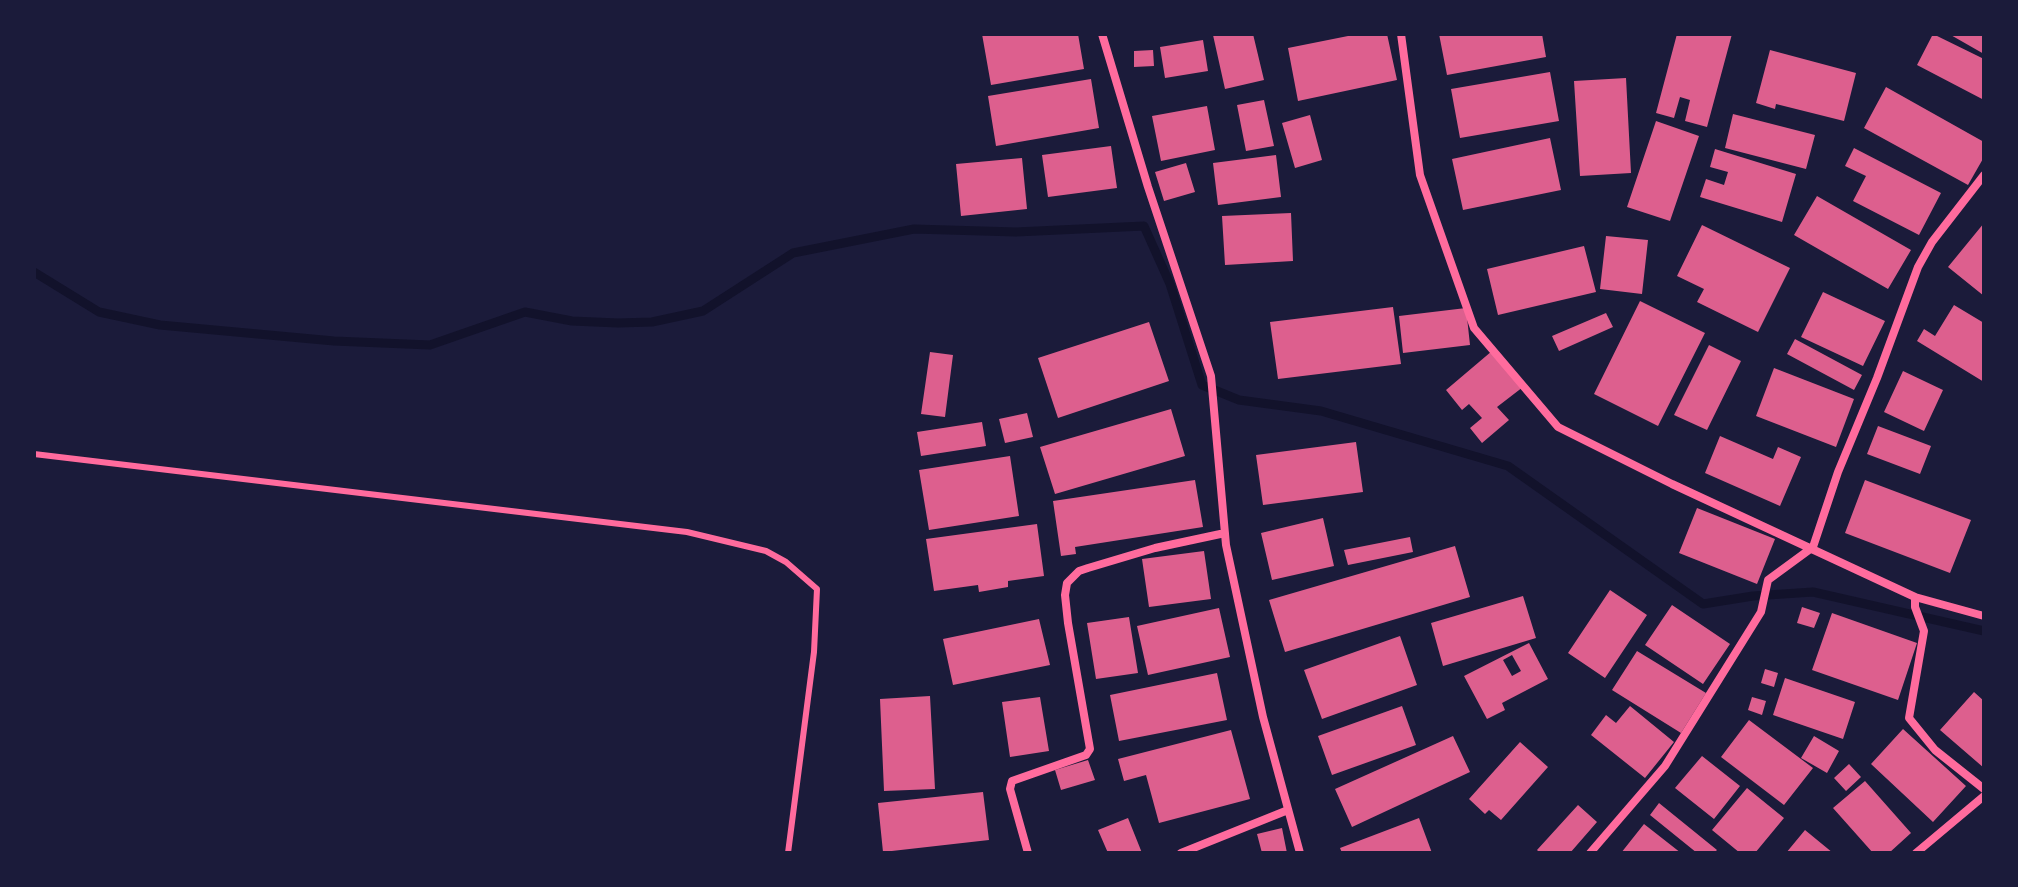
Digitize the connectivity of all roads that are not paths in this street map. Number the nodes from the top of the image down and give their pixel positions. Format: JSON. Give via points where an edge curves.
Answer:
{"nodes":[{"id":1,"x":1102,"y":34,"type":"edge"},
{"id":2,"x":1401,"y":34,"type":"edge"},
{"id":3,"x":1984,"y":175,"type":"edge"},
{"id":4,"x":34,"y":454,"type":"edge"},
{"id":5,"x":1225,"y":533,"type":"junction"},
{"id":6,"x":1813,"y":547,"type":"junction"},
{"id":7,"x":1915,"y":597,"type":"junction"},
{"id":8,"x":1984,"y":616,"type":"edge"},
{"id":9,"x":1984,"y":789,"type":"edge"},
{"id":10,"x":1984,"y":796,"type":"edge"},
{"id":11,"x":1288,"y":810,"type":"junction"},
{"id":12,"x":788,"y":853,"type":"edge"},
{"id":13,"x":1028,"y":853,"type":"edge"},
{"id":14,"x":1181,"y":853,"type":"edge"},
{"id":15,"x":1300,"y":853,"type":"edge"},
{"id":16,"x":1590,"y":853,"type":"edge"},
{"id":17,"x":1916,"y":853,"type":"edge"}],
"edges":[{"from":1,"to":5,"type":"street","via":[[1211,376]]},
{"from":2,"to":6,"type":"street","via":[[1420,175],[1474,328],[1558,427]]},
{"from":3,"to":6,"type":"street","via":[[1918,267]]},
{"from":4,"to":12,"type":"lane","via":[[687,532],[766,551],[817,589]]},
{"from":5,"to":11,"type":"street"},
{"from":5,"to":13,"type":"street","via":[[1088,568],[1067,583],[1068,623],[1090,749],[1086,755],[1012,781]]},
{"from":6,"to":7,"type":"street"},
{"from":6,"to":16,"type":"street","via":[[1768,580],[1761,612],[1665,766]]},
{"from":7,"to":8,"type":"street"},
{"from":7,"to":9,"type":"street","via":[[1924,631],[1909,718],[1935,750]]},
{"from":10,"to":17,"type":"street"},
{"from":11,"to":14,"type":"street"},
{"from":11,"to":15,"type":"street"}]}
